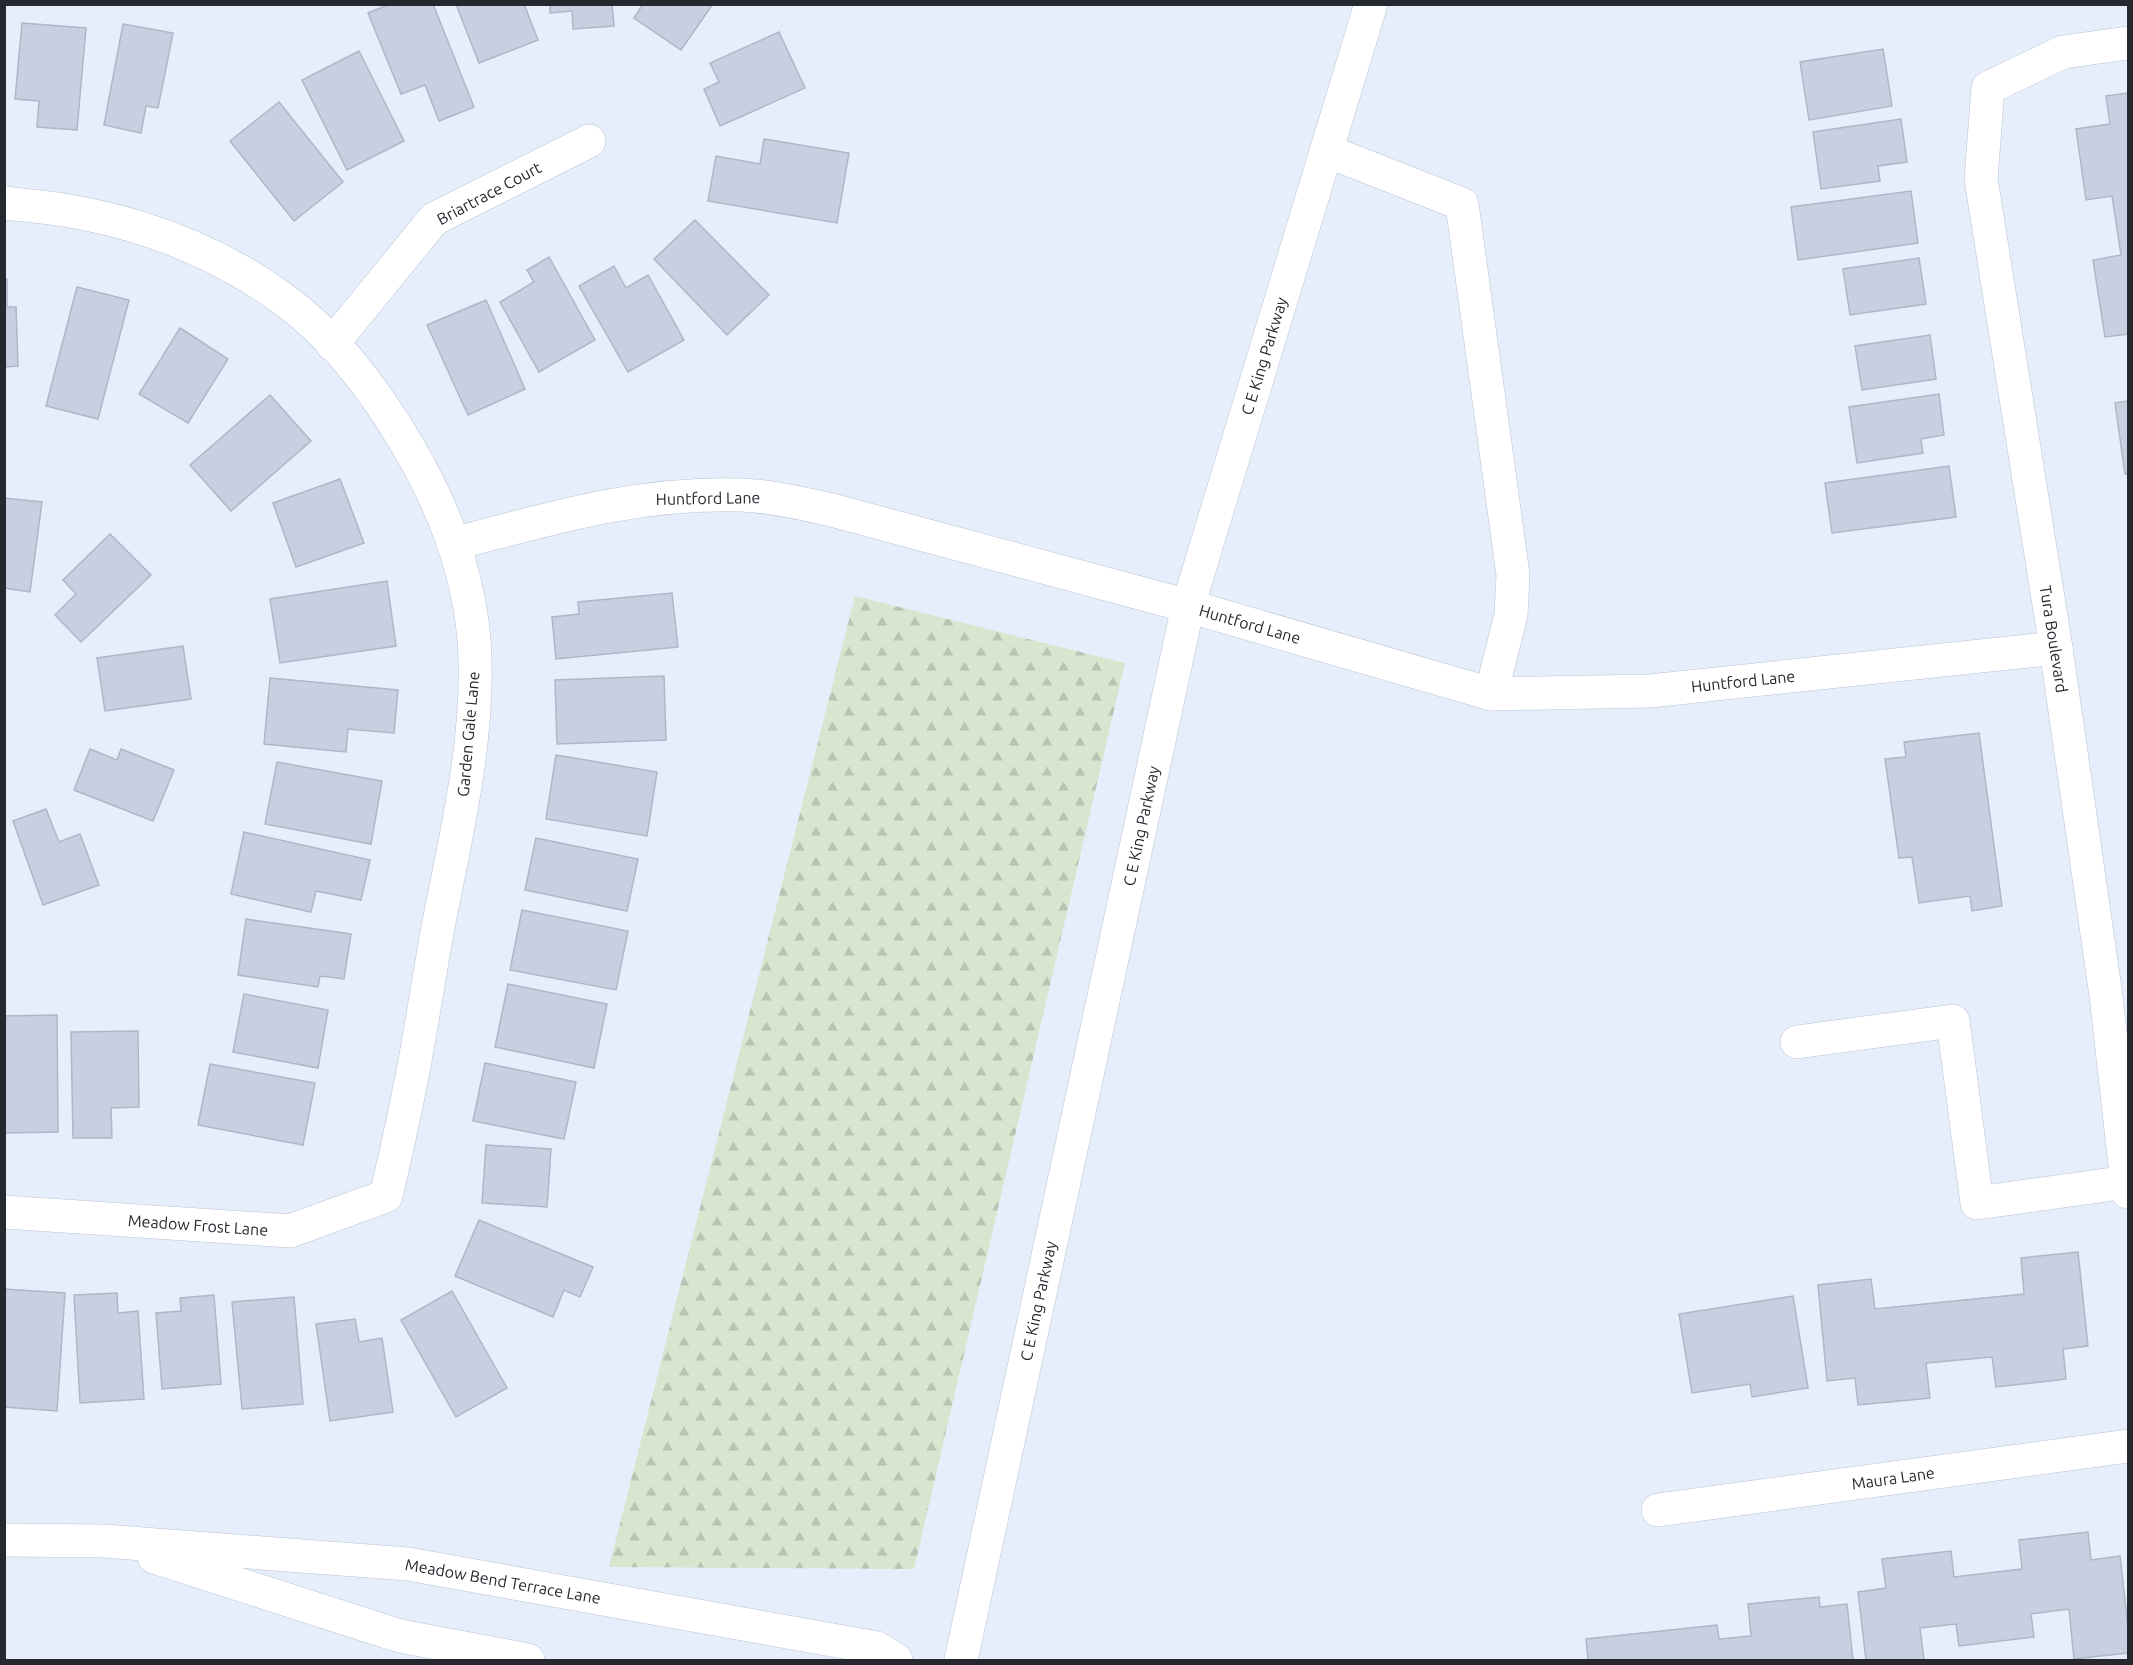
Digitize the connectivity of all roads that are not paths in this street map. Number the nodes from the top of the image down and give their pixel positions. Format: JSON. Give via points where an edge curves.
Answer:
{"nodes":[{"id":1,"x":1371,"y":4,"type":"edge"},
{"id":2,"x":2128,"y":43,"type":"edge"},
{"id":3,"x":589,"y":141,"type":"dead end"},
{"id":4,"x":1327,"y":151,"type":"junction"},
{"id":5,"x":4,"y":203,"type":"edge"},
{"id":6,"x":332,"y":344,"type":"junction"},
{"id":7,"x":453,"y":544,"type":"junction"},
{"id":8,"x":1188,"y":606,"type":"junction"},
{"id":9,"x":2056,"y":648,"type":"junction"},
{"id":10,"x":1491,"y":694,"type":"junction"},
{"id":11,"x":2117,"y":995,"type":"edge"},
{"id":12,"x":1797,"y":1042,"type":"dead end"},
{"id":13,"x":2128,"y":1187,"type":"edge"},
{"id":14,"x":386,"y":1196,"type":"joint"},
{"id":15,"x":4,"y":1212,"type":"edge"},
{"id":16,"x":2128,"y":1446,"type":"edge"},
{"id":17,"x":1658,"y":1510,"type":"dead end"},
{"id":18,"x":4,"y":1540,"type":"edge"},
{"id":19,"x":104,"y":1541,"type":"junction"},
{"id":20,"x":528,"y":1660,"type":"edge"},
{"id":21,"x":896,"y":1660,"type":"edge"},
{"id":22,"x":961,"y":1660,"type":"edge"}],
"edges":[{"from":1,"to":4,"type":"street","name":"C E King Parkway"},
{"from":2,"to":9,"type":"street","name":"Tura Boulevard","via":[[2064,52],[1988,87],[1982,179]]},
{"from":3,"to":6,"type":"street","name":"Briartrace Court","via":[[434,219]]},
{"from":4,"to":8,"type":"street","name":"C E King Parkway"},
{"from":4,"to":10,"type":"street","via":[[1462,204],[1514,575],[1511,615]]},
{"from":5,"to":6,"type":"street","name":"Garden Gale Lane","via":[[87,214],[176,240],[267,288],[310,321]]},
{"from":6,"to":7,"type":"street","name":"Garden Gale Lane","via":[[391,417],[423,471]]},
{"from":7,"to":8,"type":"street","name":"Huntford Lane","via":[[625,502],[744,495],[828,509]]},
{"from":7,"to":14,"type":"street","name":"Garden Gale Lane","via":[[464,580],[473,636],[472,721],[461,806],[415,1061]]},
{"from":8,"to":10,"type":"street","name":"Huntford Lane"},
{"from":8,"to":22,"type":"street","name":"C E King Parkway"},
{"from":9,"to":10,"type":"street","name":"Huntford Lane","via":[[1650,691]]},
{"from":9,"to":11,"type":"street","name":"Tura Boulevard"},
{"from":11,"to":13,"type":"street","name":"Tura Boulevard"},
{"from":12,"to":13,"type":"street","via":[[1953,1021],[1977,1203]]},
{"from":14,"to":15,"type":"street","name":"Meadow Frost Lane","via":[[290,1231]]},
{"from":16,"to":17,"type":"street","name":"Maura Lane"},
{"from":18,"to":19,"type":"street","name":"Meadow Bend Terrace Lane"},
{"from":19,"to":20,"type":"street","name":"Meadow Bend Terrace Lane","via":[[400,1636]]},
{"from":19,"to":21,"type":"street","name":"Meadow Bend Terrace Lane","via":[[408,1564],[877,1648]]}]}
